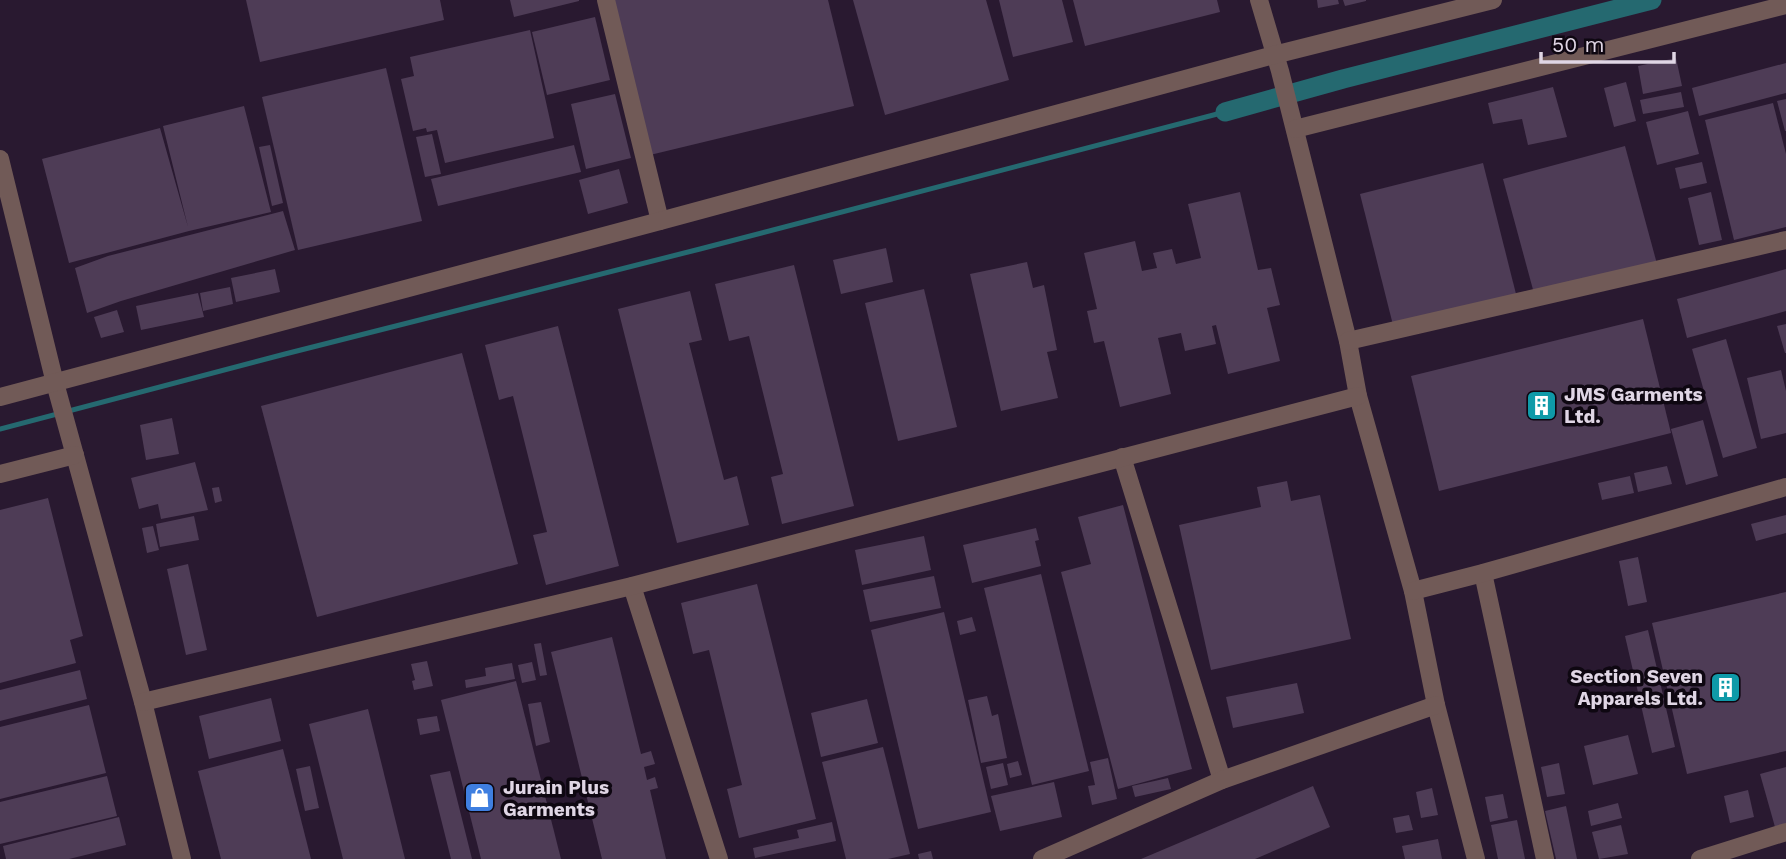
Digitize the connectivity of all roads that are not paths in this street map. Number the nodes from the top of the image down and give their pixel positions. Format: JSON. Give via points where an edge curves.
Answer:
{"nodes":[{"id":1,"x":606,"y":0,"type":"edge"},
{"id":2,"x":1259,"y":0,"type":"edge"},
{"id":3,"x":1493,"y":0,"type":"edge"},
{"id":4,"x":1786,"y":5,"type":"edge"},
{"id":5,"x":1277,"y":63,"type":"junction"},
{"id":6,"x":1295,"y":129,"type":"junction"},
{"id":7,"x":0,"y":159,"type":"edge"},
{"id":8,"x":660,"y":221,"type":"junction"},
{"id":9,"x":1786,"y":240,"type":"edge"},
{"id":10,"x":1349,"y":341,"type":"junction"},
{"id":11,"x":55,"y":383,"type":"junction"},
{"id":12,"x":1358,"y":396,"type":"junction"},
{"id":13,"x":0,"y":397,"type":"edge"},
{"id":14,"x":75,"y":455,"type":"junction"},
{"id":15,"x":1122,"y":457,"type":"junction"},
{"id":16,"x":0,"y":474,"type":"edge"},
{"id":17,"x":1786,"y":487,"type":"edge"},
{"id":18,"x":1483,"y":573,"type":"junction"},
{"id":19,"x":632,"y":586,"type":"junction"},
{"id":20,"x":1413,"y":591,"type":"junction"},
{"id":21,"x":143,"y":702,"type":"junction"},
{"id":22,"x":1436,"y":705,"type":"junction"},
{"id":23,"x":1222,"y":780,"type":"junction"},
{"id":24,"x":1786,"y":832,"type":"edge"},
{"id":25,"x":182,"y":859,"type":"edge"},
{"id":26,"x":719,"y":859,"type":"edge"},
{"id":27,"x":1042,"y":859,"type":"edge"},
{"id":28,"x":1476,"y":859,"type":"edge"},
{"id":29,"x":1545,"y":859,"type":"edge"},
{"id":30,"x":1700,"y":859,"type":"edge"}],
"edges":[{"from":1,"to":8,"type":"street"},
{"from":2,"to":5,"type":"street"},
{"from":3,"to":5,"type":"street"},
{"from":4,"to":6,"type":"street"},
{"from":5,"to":6,"type":"street"},
{"from":5,"to":8,"type":"street"},
{"from":6,"to":10,"type":"street"},
{"from":7,"to":11,"type":"street"},
{"from":8,"to":11,"type":"street"},
{"from":9,"to":10,"type":"street"},
{"from":10,"to":12,"type":"street"},
{"from":11,"to":13,"type":"street"},
{"from":11,"to":14,"type":"street"},
{"from":12,"to":15,"type":"street"},
{"from":12,"to":20,"type":"street"},
{"from":14,"to":16,"type":"street"},
{"from":14,"to":21,"type":"street"},
{"from":15,"to":19,"type":"street"},
{"from":15,"to":23,"type":"street"},
{"from":17,"to":18,"type":"street"},
{"from":18,"to":20,"type":"street"},
{"from":18,"to":29,"type":"street"},
{"from":19,"to":21,"type":"street"},
{"from":19,"to":26,"type":"street"},
{"from":20,"to":22,"type":"street"},
{"from":21,"to":25,"type":"street"},
{"from":22,"to":23,"type":"street"},
{"from":22,"to":28,"type":"street"},
{"from":23,"to":27,"type":"street"},
{"from":24,"to":30,"type":"street"}]}
